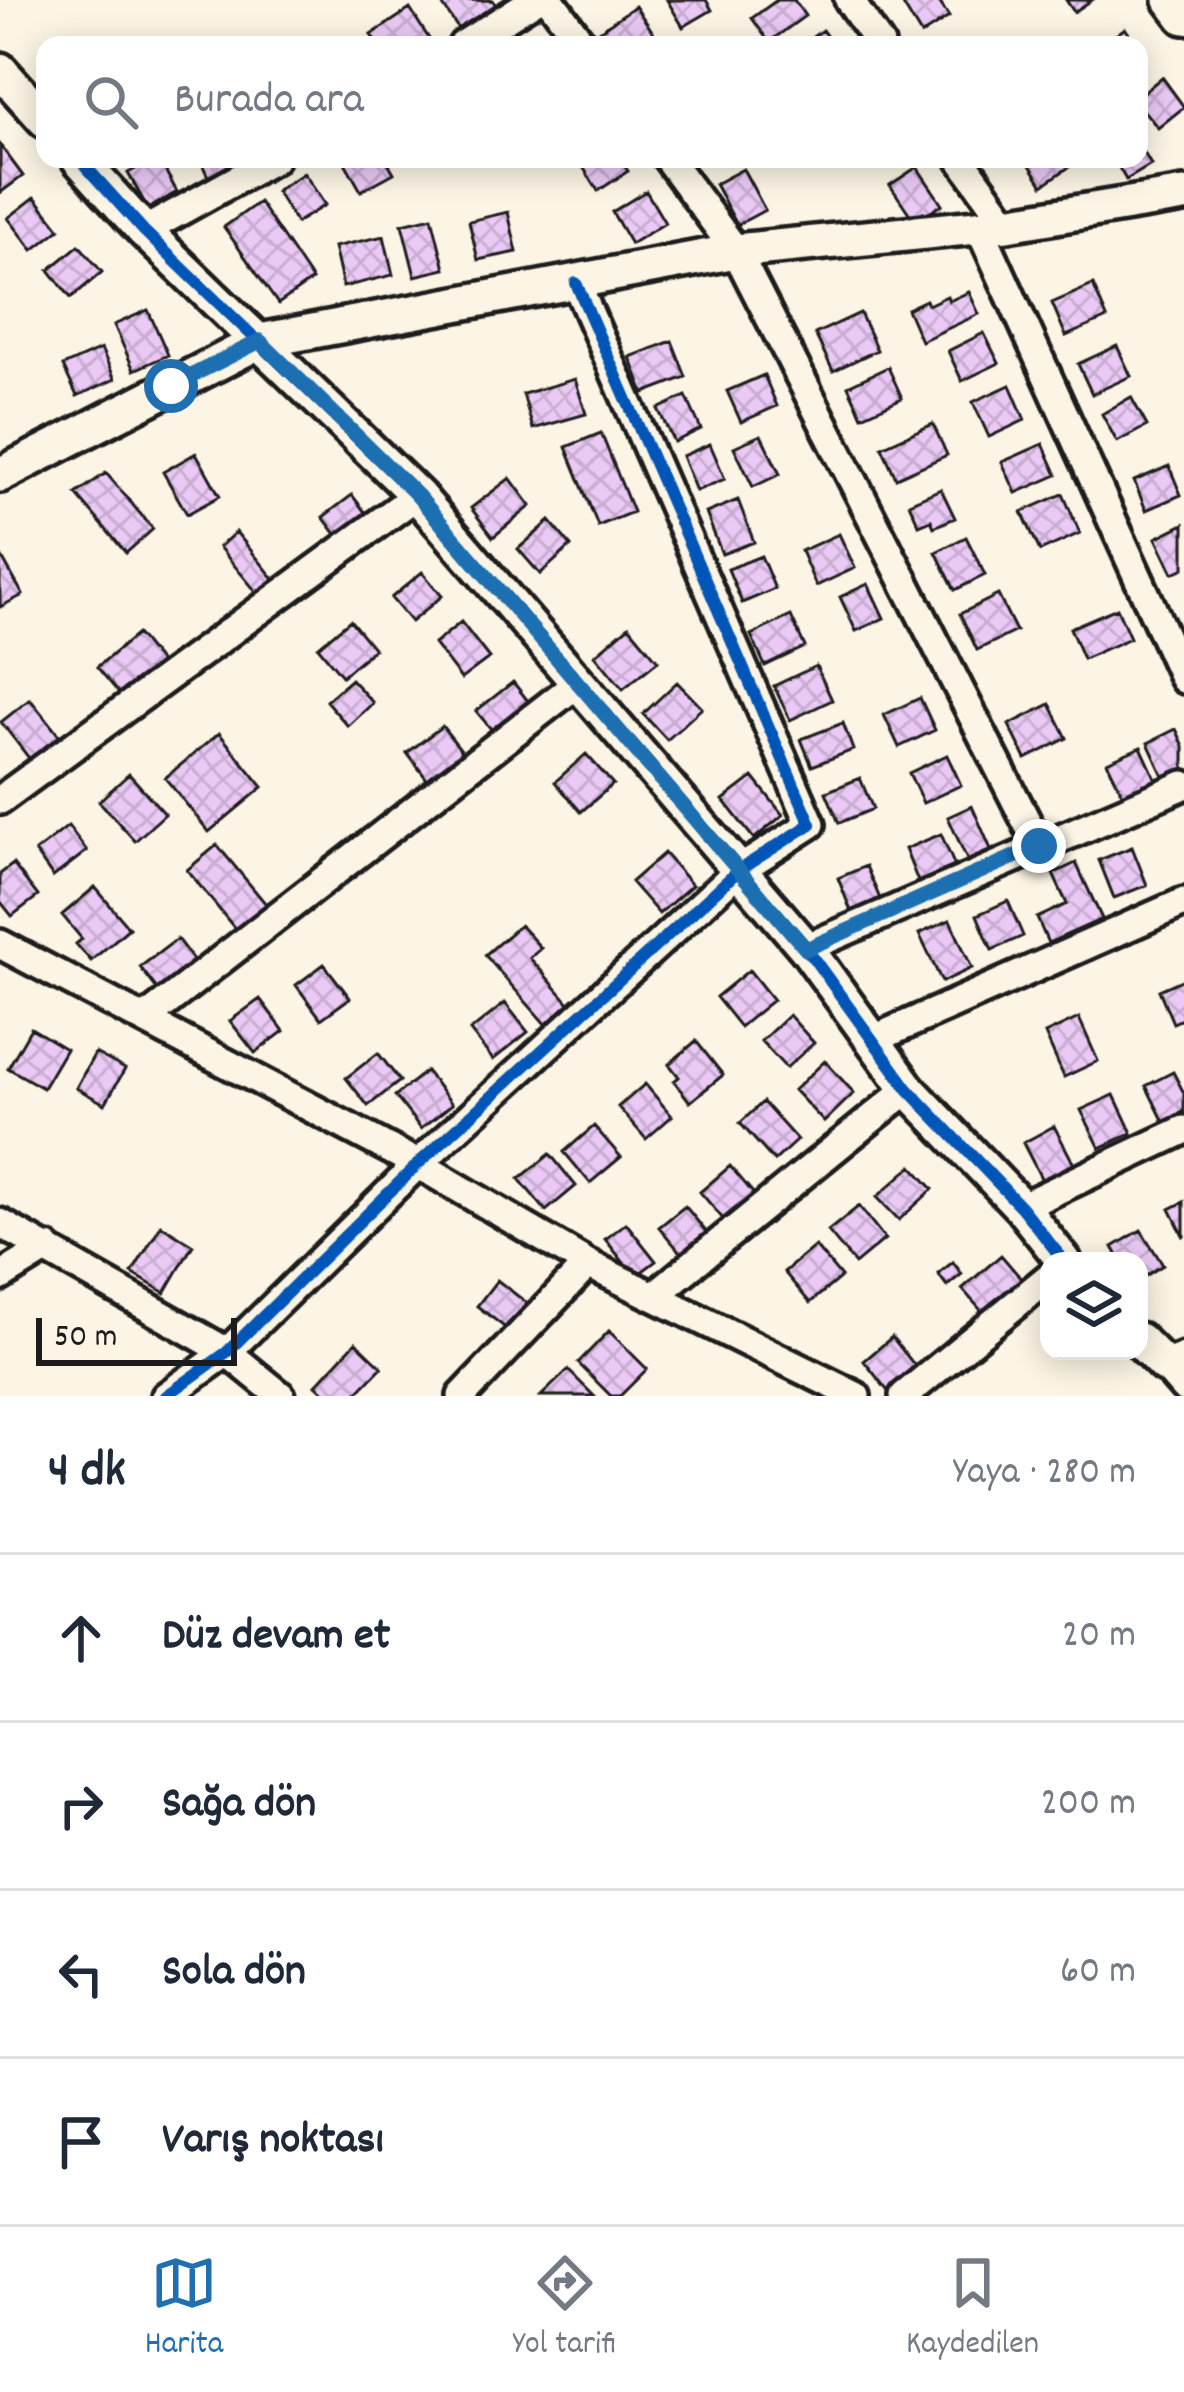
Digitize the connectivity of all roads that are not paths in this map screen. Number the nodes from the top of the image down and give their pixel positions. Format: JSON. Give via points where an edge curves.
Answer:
{"nodes":[{"id":1,"x":534,"y":0,"type":"edge"},
{"id":2,"x":550,"y":0,"type":"edge"},
{"id":3,"x":849,"y":0,"type":"edge"},
{"id":4,"x":1171,"y":0,"type":"edge"},
{"id":5,"x":1184,"y":17,"type":"edge"},
{"id":6,"x":477,"y":36,"type":"edge"},
{"id":7,"x":576,"y":36,"type":"edge"},
{"id":8,"x":874,"y":36,"type":"edge"},
{"id":9,"x":0,"y":70,"type":"edge"},
{"id":10,"x":36,"y":110,"type":"edge"},
{"id":11,"x":88,"y":168,"type":"edge"},
{"id":12,"x":258,"y":168,"type":"edge"},
{"id":13,"x":675,"y":168,"type":"edge"},
{"id":14,"x":965,"y":168,"type":"edge"},
{"id":15,"x":1184,"y":195,"type":"edge"},
{"id":16,"x":993,"y":226,"type":"junction"},
{"id":17,"x":144,"y":231,"type":"junction"},
{"id":18,"x":736,"y":251,"type":"junction"},
{"id":19,"x":576,"y":283,"type":"junction"},
{"id":20,"x":260,"y":341,"type":"junction"},
{"id":21,"x":0,"y":475,"type":"edge"},
{"id":22,"x":417,"y":495,"type":"junction"},
{"id":23,"x":1183,"y":673,"type":"edge"},
{"id":24,"x":579,"y":682,"type":"junction"},
{"id":25,"x":1184,"y":785,"type":"edge"},
{"id":26,"x":0,"y":800,"type":"edge"},
{"id":27,"x":1039,"y":846,"type":"junction"},
{"id":28,"x":739,"y":870,"type":"junction"},
{"id":29,"x":1184,"y":902,"type":"edge"},
{"id":30,"x":0,"y":944,"type":"edge"},
{"id":31,"x":806,"y":949,"type":"junction"},
{"id":32,"x":145,"y":1019,"type":"junction"},
{"id":33,"x":872,"y":1040,"type":"junction"},
{"id":34,"x":908,"y":1089,"type":"junction"},
{"id":35,"x":1184,"y":1130,"type":"edge"},
{"id":36,"x":418,"y":1164,"type":"junction"},
{"id":37,"x":1021,"y":1207,"type":"junction"},
{"id":38,"x":0,"y":1223,"type":"edge"},
{"id":39,"x":46,"y":1248,"type":"junction"},
{"id":40,"x":1057,"y":1252,"type":"edge"},
{"id":41,"x":588,"y":1264,"type":"junction"},
{"id":42,"x":0,"y":1277,"type":"edge"},
{"id":43,"x":1040,"y":1284,"type":"edge"},
{"id":44,"x":655,"y":1295,"type":"junction"},
{"id":45,"x":1148,"y":1347,"type":"edge"},
{"id":46,"x":227,"y":1352,"type":"junction"},
{"id":47,"x":1177,"y":1370,"type":"edge"},
{"id":48,"x":166,"y":1396,"type":"edge"},
{"id":49,"x":281,"y":1396,"type":"edge"},
{"id":50,"x":462,"y":1396,"type":"edge"},
{"id":51,"x":856,"y":1396,"type":"edge"},
{"id":52,"x":904,"y":1396,"type":"edge"}],
"edges":[{"from":1,"to":6,"type":"street"},
{"from":2,"to":7,"type":"street"},
{"from":3,"to":8,"type":"street"},
{"from":4,"to":5,"type":"street"},
{"from":9,"to":10,"type":"street"},
{"from":11,"to":17,"type":"street"},
{"from":12,"to":17,"type":"street"},
{"from":13,"to":18,"type":"street"},
{"from":14,"to":16,"type":"street"},
{"from":15,"to":16,"type":"street"},
{"from":16,"to":18,"type":"street"},
{"from":16,"to":23,"type":"street"},
{"from":17,"to":20,"type":"street"},
{"from":18,"to":19,"type":"street"},
{"from":18,"to":27,"type":"street"},
{"from":19,"to":20,"type":"street"},
{"from":19,"to":28,"type":"street","via":[[812,824]]},
{"from":20,"to":21,"type":"street"},
{"from":20,"to":22,"type":"street"},
{"from":22,"to":24,"type":"street"},
{"from":22,"to":26,"type":"street"},
{"from":24,"to":28,"type":"street"},
{"from":24,"to":32,"type":"street"},
{"from":25,"to":27,"type":"street"},
{"from":27,"to":31,"type":"street"},
{"from":28,"to":31,"type":"street"},
{"from":28,"to":36,"type":"street"},
{"from":29,"to":33,"type":"street"},
{"from":30,"to":32,"type":"street"},
{"from":31,"to":33,"type":"street"},
{"from":32,"to":36,"type":"street"},
{"from":33,"to":34,"type":"street"},
{"from":34,"to":37,"type":"street"},
{"from":34,"to":44,"type":"street"},
{"from":35,"to":37,"type":"street"},
{"from":36,"to":41,"type":"street"},
{"from":36,"to":46,"type":"street"},
{"from":37,"to":40,"type":"street"},
{"from":38,"to":39,"type":"street"},
{"from":39,"to":42,"type":"street"},
{"from":39,"to":46,"type":"street"},
{"from":41,"to":44,"type":"street"},
{"from":41,"to":50,"type":"street"},
{"from":43,"to":52,"type":"street"},
{"from":44,"to":51,"type":"street"},
{"from":45,"to":47,"type":"street"},
{"from":46,"to":48,"type":"street"},
{"from":46,"to":49,"type":"street"}]}
